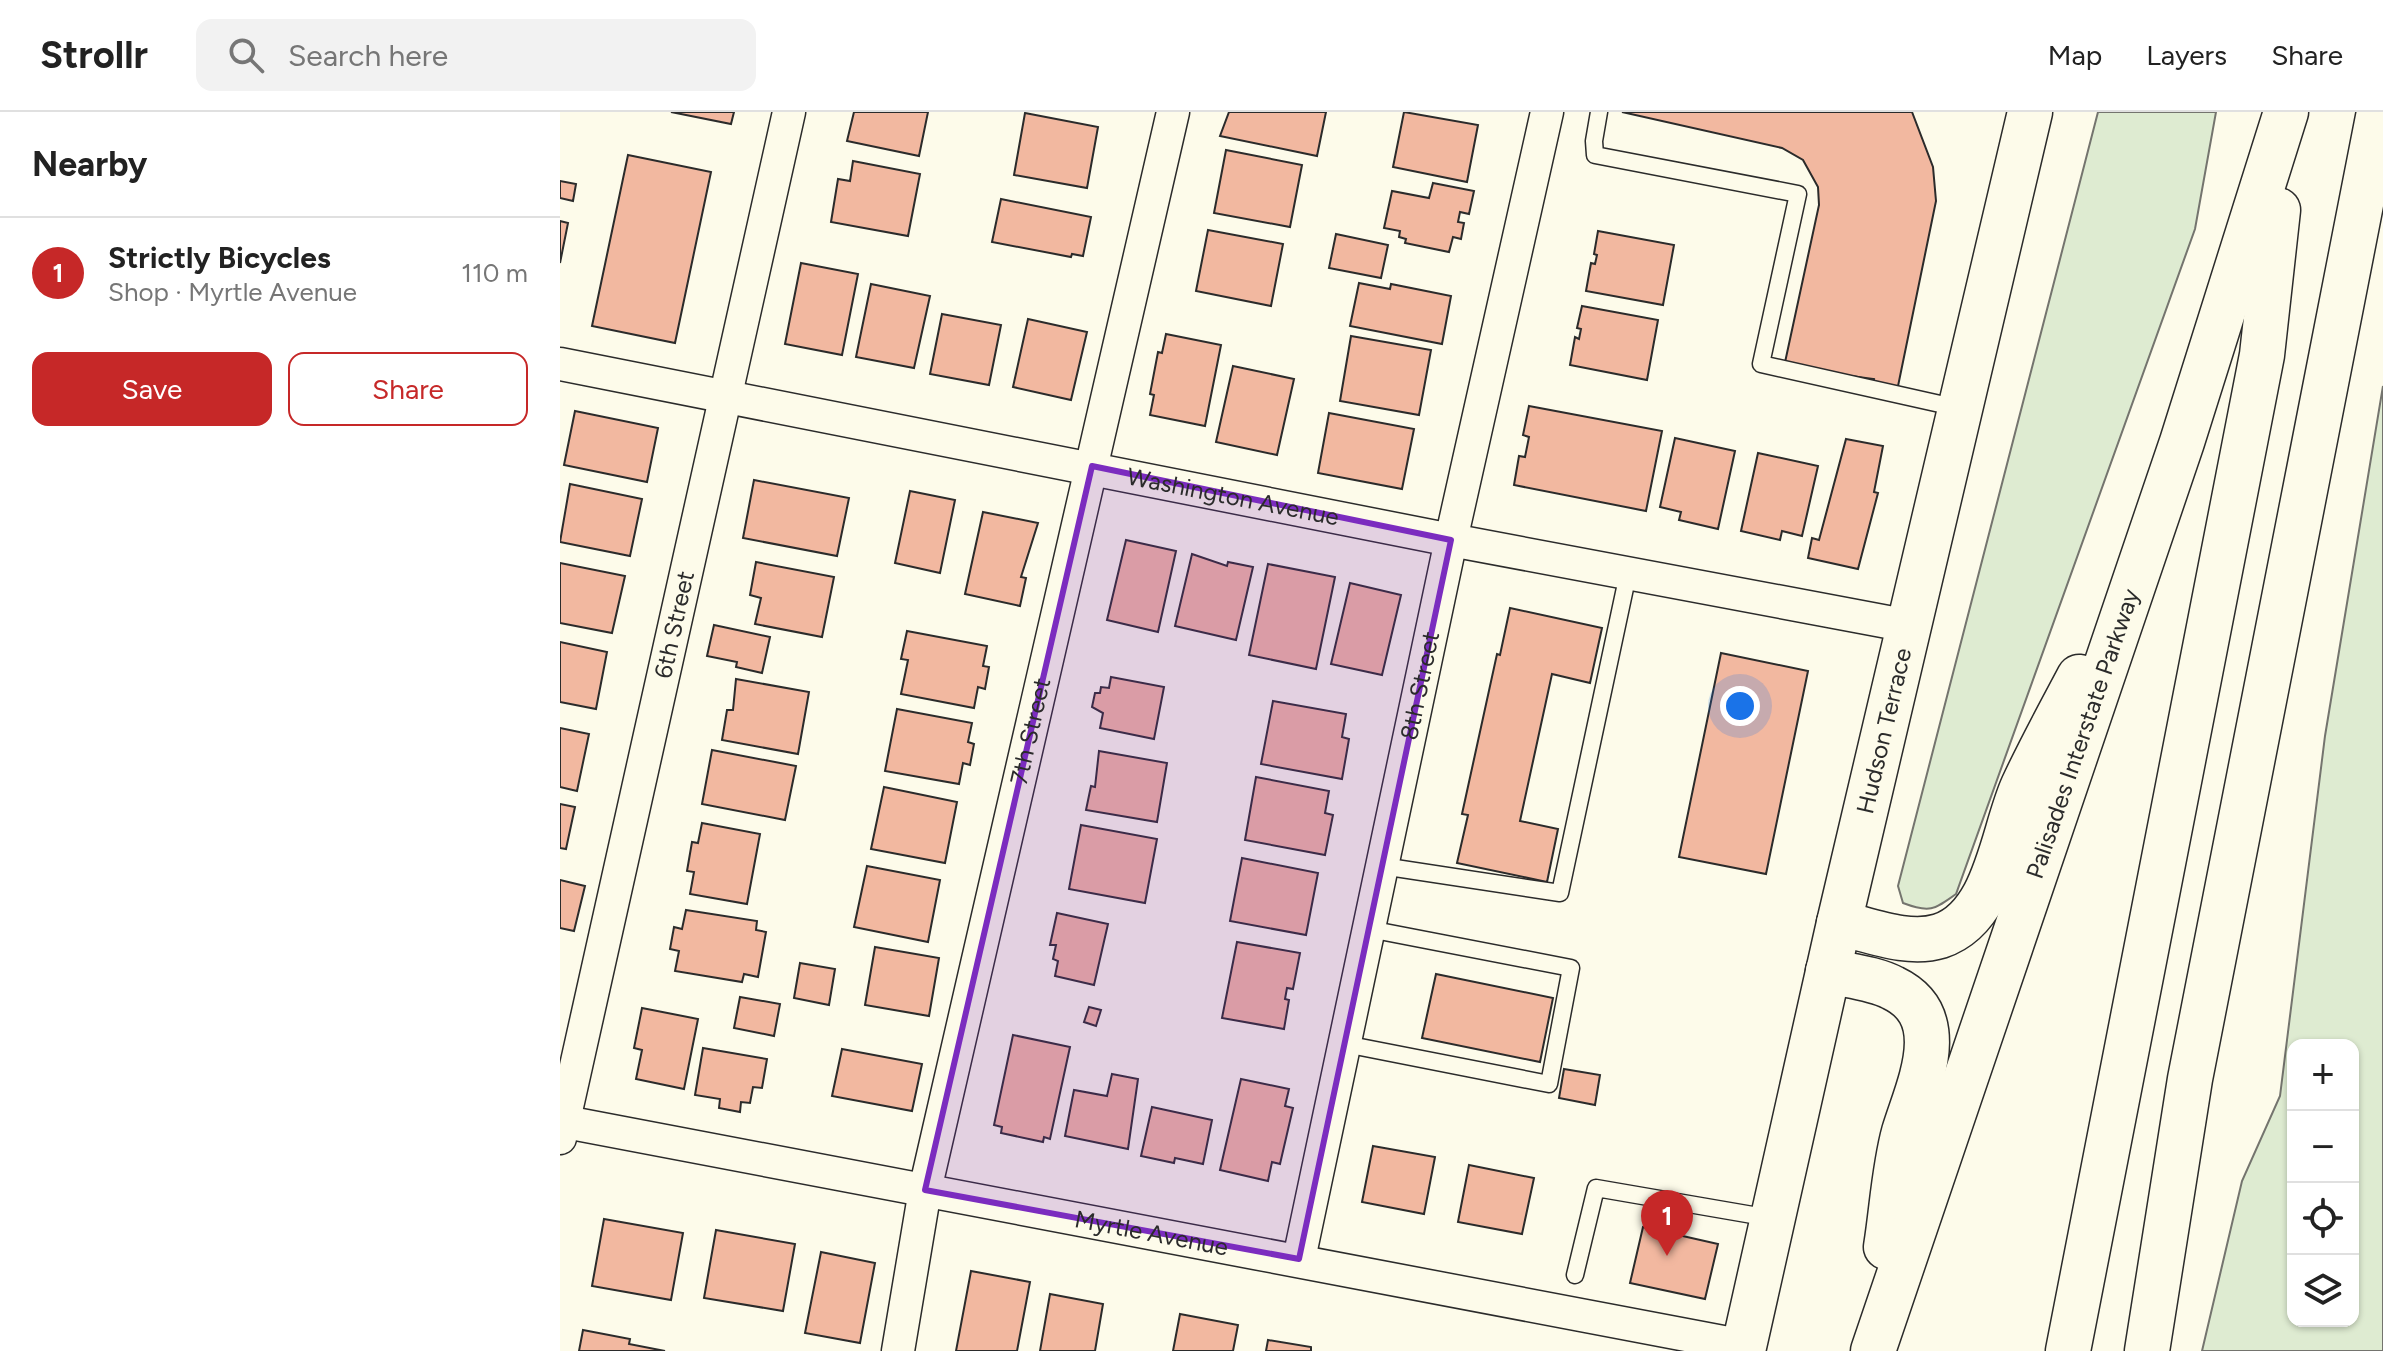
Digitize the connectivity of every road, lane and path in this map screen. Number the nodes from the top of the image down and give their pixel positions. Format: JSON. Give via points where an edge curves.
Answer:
{"nodes":[{"id":1,"x":789,"y":112,"type":"edge"},
{"id":2,"x":1173,"y":112,"type":"edge"},
{"id":3,"x":1547,"y":112,"type":"edge"},
{"id":4,"x":1599,"y":112,"type":"edge"},
{"id":5,"x":2030,"y":112,"type":"edge"},
{"id":6,"x":2287,"y":112,"type":"edge"},
{"id":7,"x":2379,"y":112,"type":"edge"},
{"id":8,"x":560,"y":364,"type":"edge"},
{"id":9,"x":726,"y":395,"type":"junction"},
{"id":10,"x":1962,"y":409,"type":"junction"},
{"id":11,"x":1092,"y":466,"type":"junction"},
{"id":12,"x":2151,"y":536,"type":"junction"},
{"id":13,"x":1451,"y":540,"type":"junction"},
{"id":14,"x":1628,"y":574,"type":"junction"},
{"id":15,"x":1909,"y":626,"type":"junction"},
{"id":16,"x":1382,"y":866,"type":"junction"},
{"id":17,"x":1839,"y":923,"type":"junction"},
{"id":18,"x":1369,"y":929,"type":"junction"},
{"id":19,"x":1828,"y":971,"type":"junction"},
{"id":20,"x":1345,"y":1044,"type":"junction"},
{"id":21,"x":2190,"y":1079,"type":"junction"},
{"id":22,"x":561,"y":1127,"type":"edge"},
{"id":23,"x":925,"y":1190,"type":"junction"},
{"id":24,"x":1772,"y":1218,"type":"junction"},
{"id":25,"x":1299,"y":1259,"type":"junction"},
{"id":26,"x":1575,"y":1275,"type":"dead end"},
{"id":27,"x":1743,"y":1348,"type":"edge"},
{"id":28,"x":898,"y":1351,"type":"edge"},
{"id":29,"x":1871,"y":1351,"type":"edge"},
{"id":30,"x":2068,"y":1351,"type":"edge"},
{"id":31,"x":2119,"y":1351,"type":"edge"},
{"id":32,"x":2147,"y":1351,"type":"edge"}],
"edges":[{"from":1,"to":9,"type":"street","name":"6th Street"},
{"from":2,"to":11,"type":"street","name":"7th Street"},
{"from":3,"to":13,"type":"street","name":"8th Street"},
{"from":4,"to":10,"type":"lane","via":[[1595,155],[1798,194],[1761,364]]},
{"from":5,"to":10,"type":"main road","name":"Hudson Terrace"},
{"from":6,"to":12,"type":"main road","name":"Palisades Interstate Parkway"},
{"from":6,"to":30,"type":"main road","via":[[2262,355]]},
{"from":7,"to":21,"type":"main road"},
{"from":8,"to":9,"type":"street","name":"Washington Avenue"},
{"from":9,"to":11,"type":"street","name":"Washington Avenue"},
{"from":9,"to":22,"type":"street","name":"6th Street"},
{"from":10,"to":15,"type":"main road","name":"Hudson Terrace"},
{"from":11,"to":13,"type":"street","name":"Washington Avenue"},
{"from":11,"to":23,"type":"street","name":"7th Street"},
{"from":12,"to":17,"type":"main road","via":[[2022,788],[1988,885],[1972,913],[1951,931],[1928,939]]},
{"from":12,"to":29,"type":"main road","name":"Palisades Interstate Parkway"},
{"from":13,"to":14,"type":"street","name":"Washington Avenue"},
{"from":13,"to":16,"type":"street","name":"8th Street"},
{"from":14,"to":15,"type":"street","name":"Washington Avenue"},
{"from":14,"to":16,"type":"lane","via":[[1560,893]]},
{"from":15,"to":17,"type":"main road","name":"Hudson Terrace"},
{"from":16,"to":18,"type":"street","name":"8th Street"},
{"from":17,"to":19,"type":"main road","name":"Hudson Terrace"},
{"from":18,"to":20,"type":"street","name":"8th Street"},
{"from":18,"to":20,"type":"lane","via":[[1571,968],[1549,1084]]},
{"from":19,"to":24,"type":"main road","name":"Hudson Terrace"},
{"from":19,"to":29,"type":"main road","via":[[1903,994],[1923,1021],[1929,1041],[1903,1136]]},
{"from":20,"to":25,"type":"street","name":"8th Street"},
{"from":21,"to":31,"type":"main road"},
{"from":21,"to":32,"type":"main road"},
{"from":22,"to":23,"type":"street","name":"Myrtle Avenue"},
{"from":23,"to":25,"type":"street","name":"Myrtle Avenue"},
{"from":23,"to":28,"type":"street","name":"7th Street"},
{"from":24,"to":26,"type":"lane","via":[[1596,1188]]},
{"from":24,"to":27,"type":"main road","name":"Hudson Terrace"},
{"from":25,"to":27,"type":"street","name":"Myrtle Avenue"}]}
